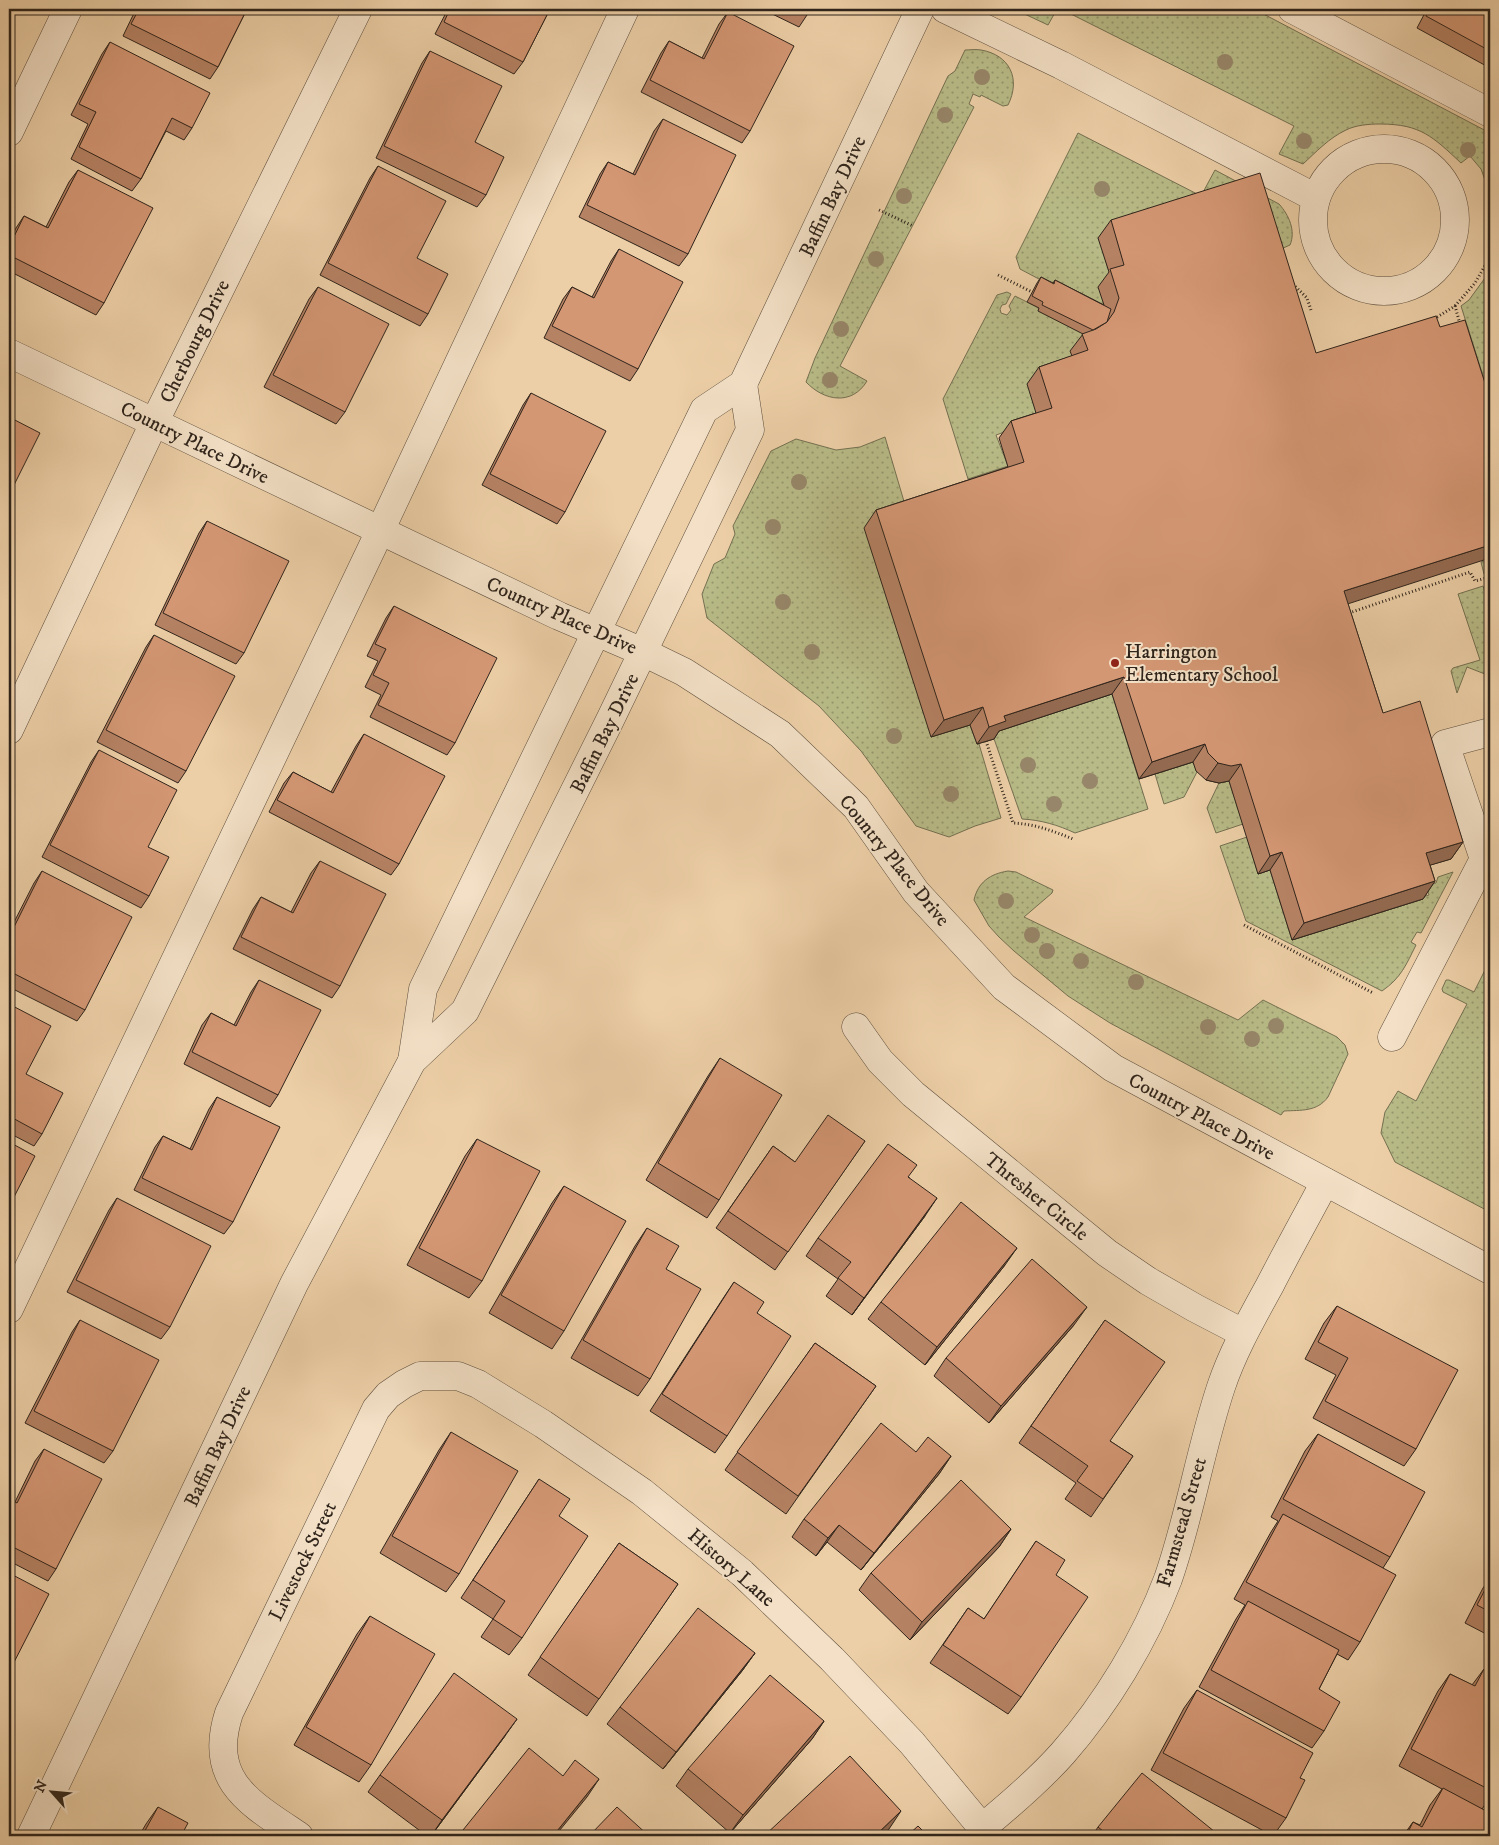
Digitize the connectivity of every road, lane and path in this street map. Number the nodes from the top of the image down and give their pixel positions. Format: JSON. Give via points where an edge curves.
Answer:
{"nodes":[{"id":1,"x":68,"y":9,"type":"edge"},
{"id":2,"x":358,"y":9,"type":"edge"},
{"id":3,"x":625,"y":9,"type":"edge"},
{"id":4,"x":920,"y":9,"type":"edge"},
{"id":5,"x":946,"y":9,"type":"edge"},
{"id":6,"x":1292,"y":9,"type":"edge"},
{"id":7,"x":1490,"y":113,"type":"edge"},
{"id":8,"x":9,"y":132,"type":"edge"},
{"id":9,"x":1316,"y":198,"type":"junction"},
{"id":10,"x":879,"y":210,"type":"dead end"},
{"id":11,"x":913,"y":226,"type":"dead end"},
{"id":12,"x":1490,"y":257,"type":"edge"},
{"id":13,"x":998,"y":275,"type":"dead end"},
{"id":14,"x":1292,"y":283,"type":"edge"},
{"id":15,"x":1042,"y":298,"type":"edge"},
{"id":16,"x":1455,"y":306,"type":"junction"},
{"id":17,"x":1311,"y":310,"type":"dead end"},
{"id":18,"x":1428,"y":320,"type":"edge"},
{"id":19,"x":1461,"y":324,"type":"edge"},
{"id":20,"x":9,"y":353,"type":"edge"},
{"id":21,"x":743,"y":384,"type":"junction"},
{"id":22,"x":154,"y":423,"type":"junction"},
{"id":23,"x":380,"y":531,"type":"junction"},
{"id":24,"x":1490,"y":577,"type":"edge"},
{"id":25,"x":1351,"y":622,"type":"edge"},
{"id":26,"x":596,"y":632,"type":"junction"},
{"id":27,"x":643,"y":652,"type":"junction"},
{"id":28,"x":9,"y":730,"type":"edge"},
{"id":29,"x":1490,"y":732,"type":"edge"},
{"id":30,"x":986,"y":741,"type":"edge"},
{"id":31,"x":1073,"y":839,"type":"dead end"},
{"id":32,"x":1244,"y":925,"type":"dead end"},
{"id":33,"x":1373,"y":993,"type":"dead end"},
{"id":34,"x":856,"y":1027,"type":"dead end"},
{"id":35,"x":1392,"y":1037,"type":"dead end"},
{"id":36,"x":412,"y":1060,"type":"junction"},
{"id":37,"x":1325,"y":1182,"type":"junction"},
{"id":38,"x":1490,"y":1270,"type":"edge"},
{"id":39,"x":9,"y":1309,"type":"edge"},
{"id":40,"x":1243,"y":1333,"type":"junction"},
{"id":41,"x":420,"y":1376,"type":"joint"},
{"id":42,"x":986,"y":1832,"type":"edge"},
{"id":43,"x":31,"y":1836,"type":"edge"},
{"id":44,"x":299,"y":1836,"type":"edge"}],
"edges":[{"from":1,"to":8,"type":"street"},
{"from":2,"to":22,"type":"street","name":"Cherbourg Drive"},
{"from":3,"to":23,"type":"street"},
{"from":4,"to":21,"type":"street","name":"Baffin Bay Drive"},
{"from":5,"to":9,"type":"street","via":[[1062,65]]},
{"from":6,"to":7,"type":"street"},
{"from":9,"to":9,"type":"street","via":[[1312,223],[1318,247],[1331,268],[1351,284],[1374,291],[1399,290],[1422,280],[1440,264],[1452,242],[1455,219],[1452,197],[1441,177],[1426,162],[1405,152],[1384,148],[1362,152],[1342,163],[1326,178]]},
{"from":10,"to":11,"type":"path"},
{"from":12,"to":16,"type":"path","via":[[1475,283]]},
{"from":13,"to":15,"type":"path"},
{"from":14,"to":17,"type":"path","via":[[1307,298]]},
{"from":16,"to":18,"type":"path"},
{"from":16,"to":19,"type":"path"},
{"from":20,"to":22,"type":"street","name":"Country Place Drive"},
{"from":21,"to":26,"type":"street","name":"Baffin Bay Drive","via":[[704,410]]},
{"from":21,"to":27,"type":"street","name":"Baffin Bay Drive","via":[[750,430]]},
{"from":22,"to":23,"type":"street","name":"Country Place Drive"},
{"from":22,"to":28,"type":"street","name":"Cherbourg Drive"},
{"from":23,"to":26,"type":"street","name":"Country Place Drive"},
{"from":23,"to":39,"type":"street"},
{"from":24,"to":25,"type":"path","via":[[1474,581],[1470,572],[1348,613]]},
{"from":26,"to":27,"type":"street","name":"Country Place Drive"},
{"from":26,"to":36,"type":"street","name":"Baffin Bay Drive","via":[[423,989]]},
{"from":27,"to":36,"type":"street","name":"Baffin Bay Drive","via":[[465,1011]]},
{"from":27,"to":37,"type":"street","name":"Country Place Drive","via":[[684,672],[780,734],[856,807],[916,892],[1004,987],[1113,1068]]},
{"from":29,"to":35,"type":"street","via":[[1445,744],[1484,860]]},
{"from":30,"to":31,"type":"path","via":[[1013,823],[1046,828]]},
{"from":32,"to":33,"type":"path"},
{"from":34,"to":40,"type":"street","name":"Thresher Circle","via":[[880,1061],[913,1094],[1107,1253],[1148,1281]]},
{"from":36,"to":43,"type":"street","name":"Baffin Bay Drive","via":[[294,1284]]},
{"from":37,"to":38,"type":"street","name":"Country Place Drive"},
{"from":37,"to":40,"type":"street","name":"Farmstead Street"},
{"from":40,"to":42,"type":"street","name":"Farmstead Street","via":[[1216,1403],[1167,1580],[1145,1630],[1093,1716],[1063,1753]]},
{"from":41,"to":42,"type":"street","name":"History Lane","via":[[458,1376],[478,1384],[642,1492],[742,1573],[832,1658],[912,1743]]},
{"from":41,"to":44,"type":"street","name":"Livestock Street","via":[[396,1389],[376,1409],[224,1728],[222,1748],[226,1768],[235,1786],[247,1799]]}]}
